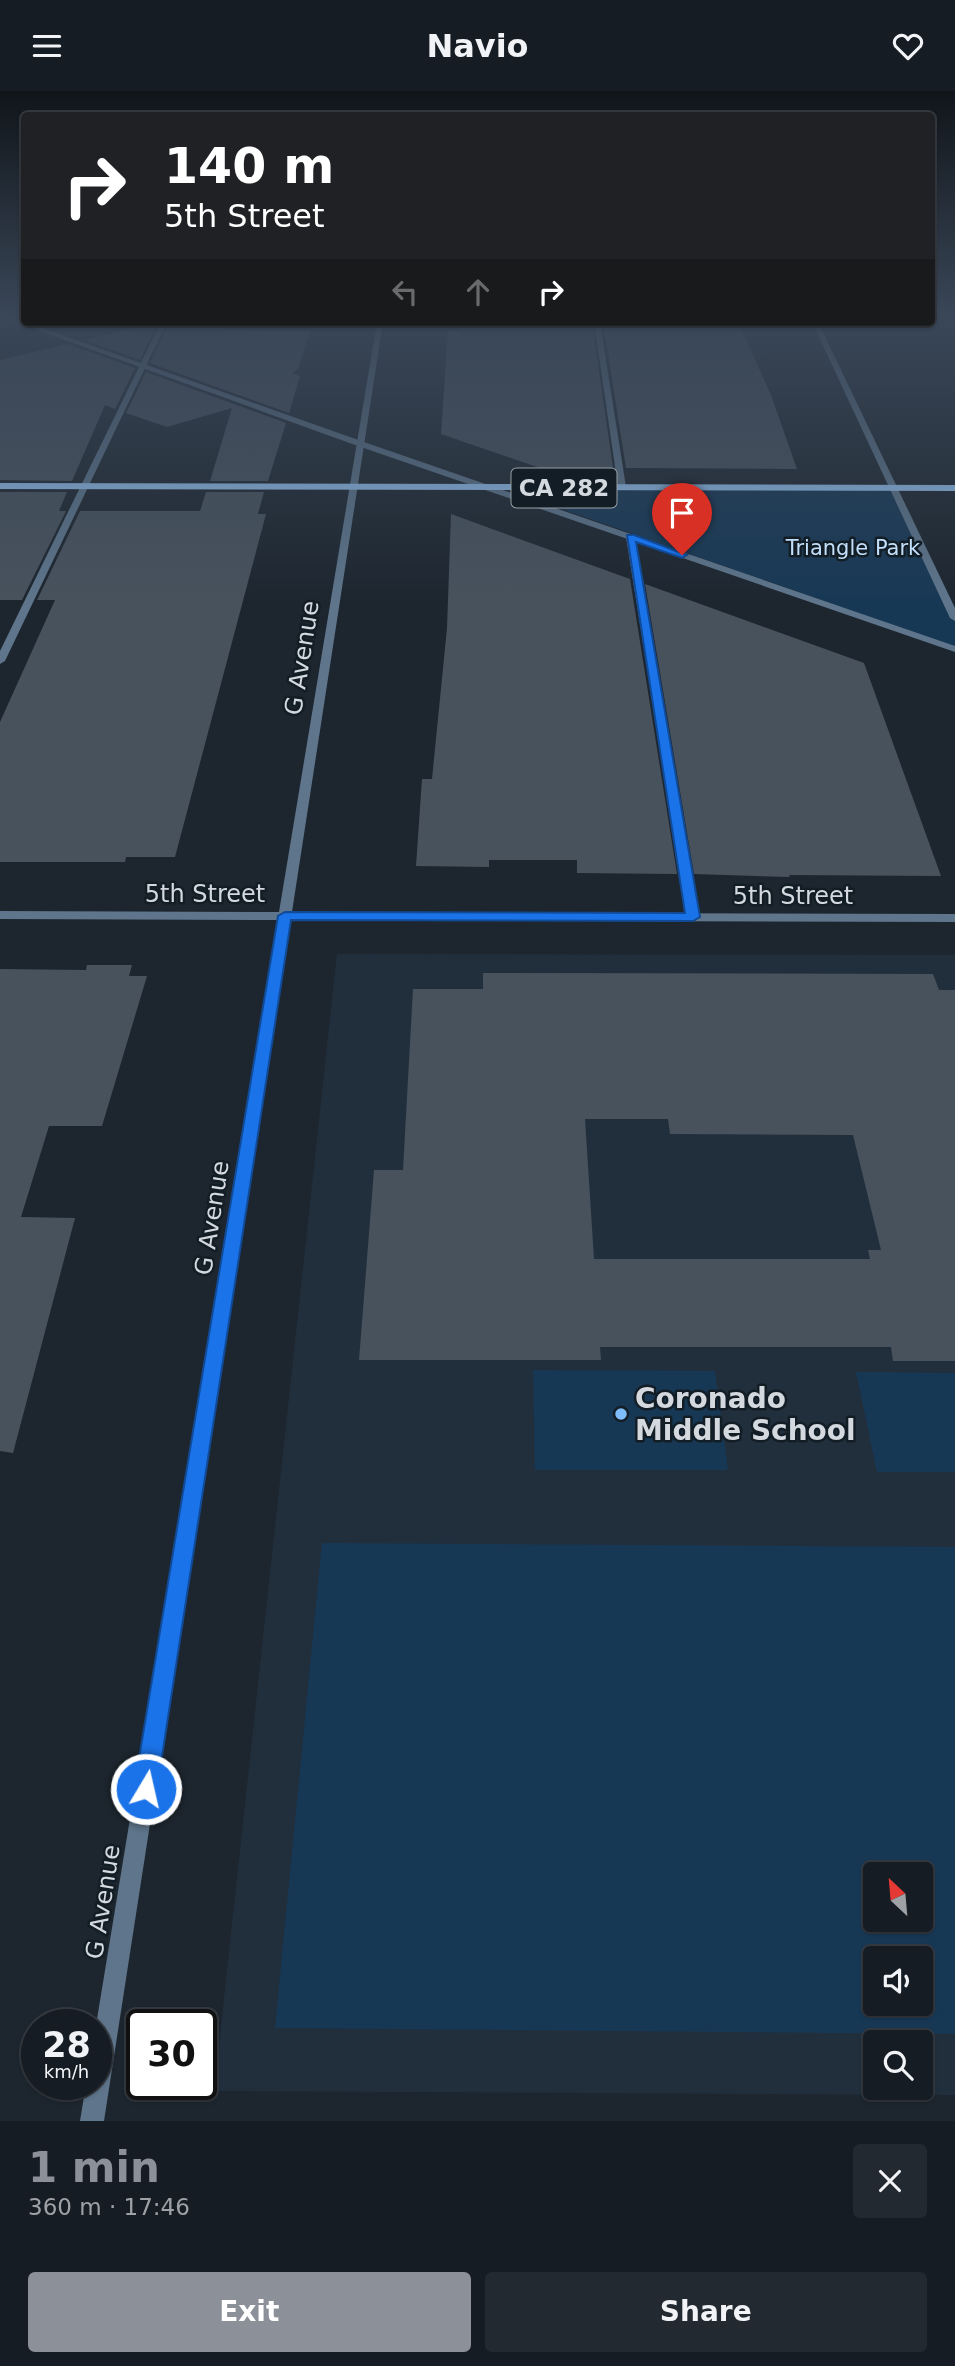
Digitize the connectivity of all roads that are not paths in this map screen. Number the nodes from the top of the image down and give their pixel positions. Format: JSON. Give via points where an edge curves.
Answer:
{"nodes":[{"id":1,"x":121,"y":413,"type":"edge"},
{"id":2,"x":275,"y":413,"type":"edge"},
{"id":3,"x":365,"y":413,"type":"edge"},
{"id":4,"x":611,"y":413,"type":"edge"},
{"id":5,"x":858,"y":413,"type":"edge"},
{"id":6,"x":360,"y":444,"type":"junction"},
{"id":7,"x":0,"y":486,"type":"edge"},
{"id":8,"x":84,"y":487,"type":"junction"},
{"id":9,"x":354,"y":487,"type":"junction"},
{"id":10,"x":622,"y":487,"type":"junction"},
{"id":11,"x":893,"y":488,"type":"junction"},
{"id":12,"x":955,"y":488,"type":"edge"},
{"id":13,"x":495,"y":489,"type":"junction"},
{"id":14,"x":630,"y":537,"type":"junction"},
{"id":15,"x":955,"y":618,"type":"edge"},
{"id":16,"x":955,"y":649,"type":"edge"},
{"id":17,"x":0,"y":661,"type":"edge"},
{"id":18,"x":0,"y":915,"type":"edge"},
{"id":19,"x":285,"y":916,"type":"junction"},
{"id":20,"x":693,"y":917,"type":"junction"},
{"id":21,"x":955,"y":918,"type":"edge"},
{"id":22,"x":92,"y":2121,"type":"edge"}],
"edges":[{"from":1,"to":8,"type":"street"},
{"from":2,"to":6,"type":"street"},
{"from":3,"to":6,"type":"street","name":"G Avenue"},
{"from":4,"to":10,"type":"street"},
{"from":5,"to":11,"type":"street"},
{"from":6,"to":9,"type":"street","name":"G Avenue"},
{"from":6,"to":13,"type":"street"},
{"from":7,"to":8,"type":"main road","number":"CA 282"},
{"from":8,"to":9,"type":"main road","number":"CA 282"},
{"from":8,"to":17,"type":"street"},
{"from":9,"to":13,"type":"main road","number":"CA 282"},
{"from":9,"to":19,"type":"street","name":"G Avenue"},
{"from":10,"to":11,"type":"main road","number":"CA 282"},
{"from":10,"to":13,"type":"main road","number":"CA 282"},
{"from":11,"to":12,"type":"main road","number":"CA 282"},
{"from":11,"to":15,"type":"street"},
{"from":13,"to":14,"type":"street"},
{"from":14,"to":16,"type":"street"},
{"from":14,"to":20,"type":"street"},
{"from":18,"to":19,"type":"street","name":"5th Street"},
{"from":19,"to":20,"type":"street","name":"5th Street"},
{"from":19,"to":22,"type":"street","name":"G Avenue"},
{"from":20,"to":21,"type":"street","name":"5th Street"}]}
